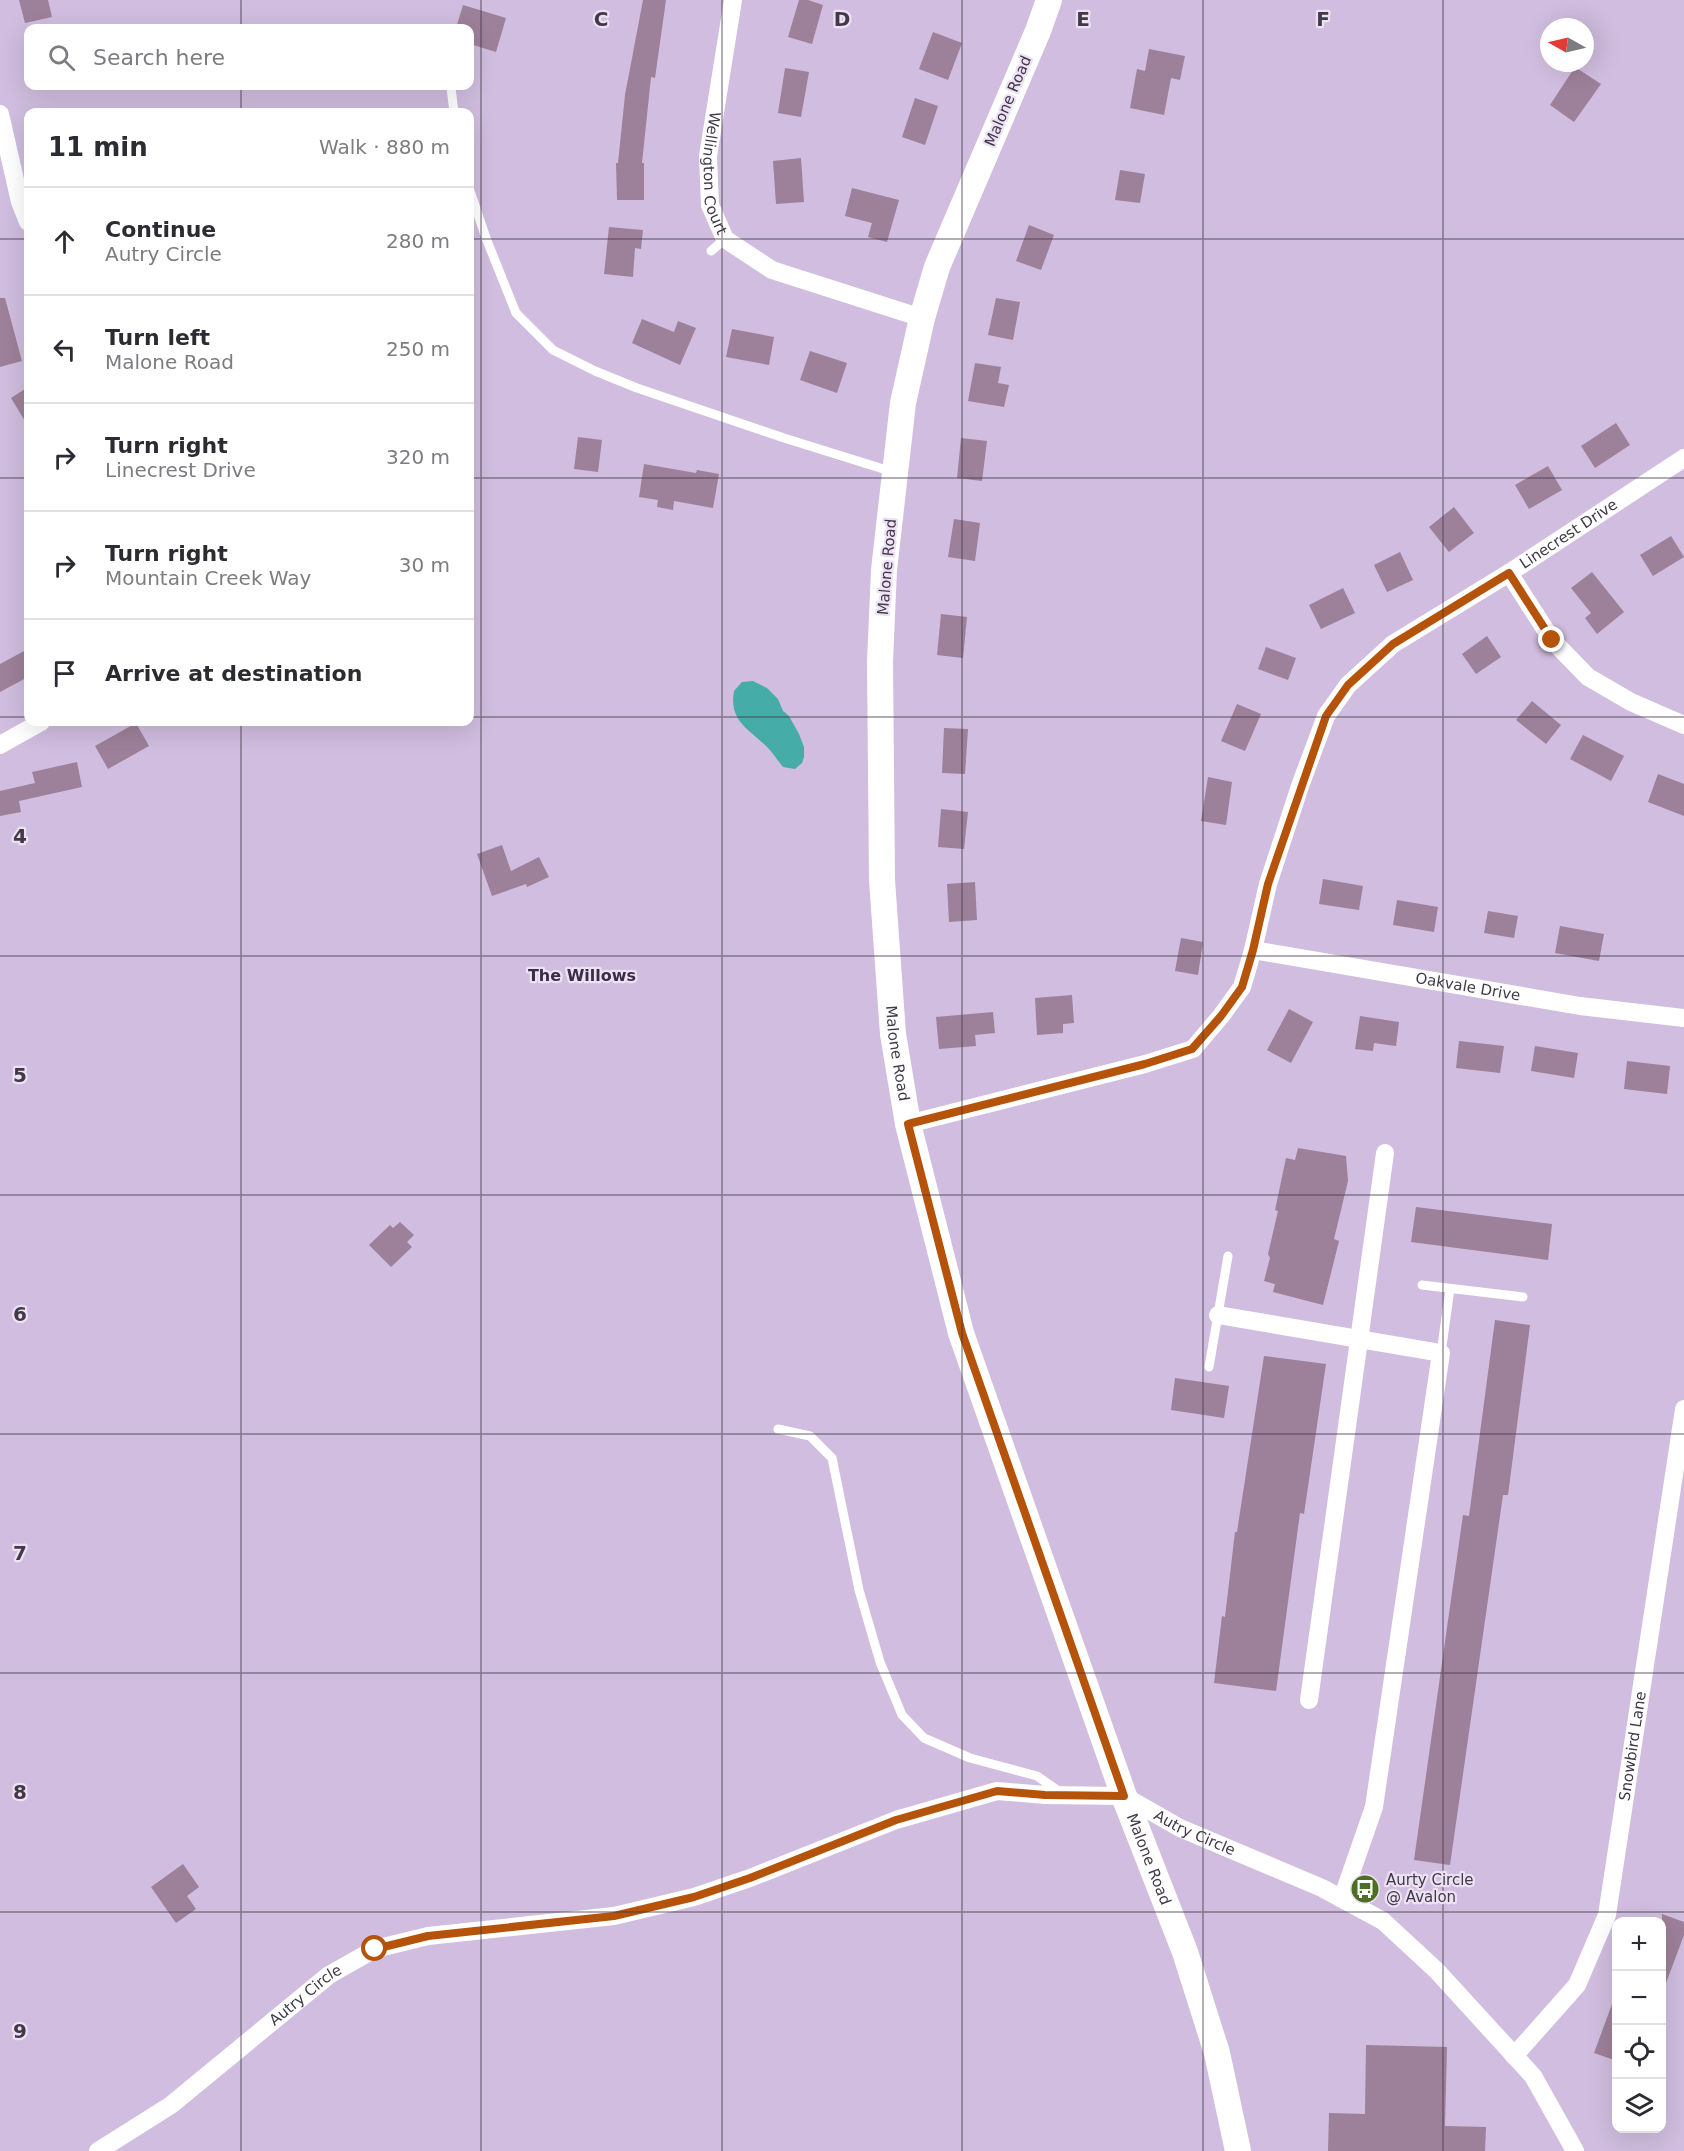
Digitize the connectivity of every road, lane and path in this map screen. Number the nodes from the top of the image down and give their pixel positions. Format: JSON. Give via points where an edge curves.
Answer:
{"nodes":[{"id":1,"x":732,"y":0,"type":"edge"},
{"id":2,"x":1049,"y":0,"type":"edge"},
{"id":3,"x":451,"y":90,"type":"edge"},
{"id":4,"x":454,"y":108,"type":"edge"},
{"id":5,"x":0,"y":114,"type":"edge"},
{"id":6,"x":474,"y":203,"type":"edge"},
{"id":7,"x":24,"y":211,"type":"edge"},
{"id":8,"x":922,"y":318,"type":"junction"},
{"id":9,"x":1684,"y":458,"type":"edge"},
{"id":10,"x":895,"y":472,"type":"junction"},
{"id":11,"x":1509,"y":573,"type":"junction"},
{"id":12,"x":1684,"y":725,"type":"edge"},
{"id":13,"x":34,"y":726,"type":"edge"},
{"id":14,"x":0,"y":745,"type":"edge"},
{"id":15,"x":1253,"y":950,"type":"junction"},
{"id":16,"x":1684,"y":1018,"type":"edge"},
{"id":17,"x":908,"y":1124,"type":"junction"},
{"id":18,"x":1384,"y":1153,"type":"dead end"},
{"id":19,"x":1228,"y":1256,"type":"dead end"},
{"id":20,"x":1422,"y":1285,"type":"dead end"},
{"id":21,"x":1450,"y":1289,"type":"junction"},
{"id":22,"x":1523,"y":1298,"type":"dead end"},
{"id":23,"x":1218,"y":1315,"type":"junction"},
{"id":24,"x":1359,"y":1339,"type":"junction"},
{"id":25,"x":1441,"y":1353,"type":"junction"},
{"id":26,"x":1209,"y":1367,"type":"dead end"},
{"id":27,"x":1684,"y":1409,"type":"edge"},
{"id":28,"x":778,"y":1429,"type":"dead end"},
{"id":29,"x":1309,"y":1701,"type":"dead end"},
{"id":30,"x":1064,"y":1795,"type":"junction"},
{"id":31,"x":1124,"y":1796,"type":"junction"},
{"id":32,"x":1342,"y":1899,"type":"junction"},
{"id":33,"x":1514,"y":2056,"type":"junction"},
{"id":34,"x":98,"y":2151,"type":"edge"},
{"id":35,"x":1238,"y":2151,"type":"edge"},
{"id":36,"x":1575,"y":2151,"type":"edge"}],
"edges":[{"from":1,"to":8,"type":"street","name":"Wellington Court","via":[[708,156],[710,205],[718,245],[772,270]]},
{"from":2,"to":8,"type":"street","name":"Malone Road","via":[[937,267]]},
{"from":3,"to":4,"type":"lane"},
{"from":5,"to":7,"type":"street"},
{"from":6,"to":10,"type":"lane","via":[[516,314],[553,350],[637,388]]},
{"from":8,"to":10,"type":"street","name":"Malone Road","via":[[903,403]]},
{"from":9,"to":11,"type":"street","name":"Linecrest Drive"},
{"from":10,"to":17,"type":"street","name":"Malone Road","via":[[884,570],[880,661],[882,880],[893,1034]]},
{"from":11,"to":12,"type":"street","via":[[1552,640],[1588,677],[1631,702]]},
{"from":11,"to":15,"type":"street","name":"Linecrest Drive","via":[[1393,644],[1348,685],[1326,716],[1268,884]]},
{"from":13,"to":14,"type":"street"},
{"from":15,"to":16,"type":"street","name":"Oakvale Drive","via":[[1580,1006]]},
{"from":15,"to":17,"type":"street","name":"Linecrest Drive","via":[[1242,987],[1192,1049],[1110,1074]]},
{"from":17,"to":31,"type":"street","name":"Malone Road","via":[[962,1333]]},
{"from":18,"to":24,"type":"street"},
{"from":19,"to":23,"type":"lane"},
{"from":20,"to":21,"type":"lane"},
{"from":21,"to":22,"type":"lane"},
{"from":21,"to":25,"type":"lane"},
{"from":23,"to":24,"type":"street"},
{"from":23,"to":26,"type":"lane"},
{"from":24,"to":25,"type":"street"},
{"from":24,"to":29,"type":"street"},
{"from":25,"to":32,"type":"street","via":[[1374,1807]]},
{"from":27,"to":33,"type":"street","name":"Snowbird Lane","via":[[1607,1915],[1577,1985]]},
{"from":28,"to":30,"type":"lane","via":[[810,1436],[832,1458],[859,1590],[880,1662],[902,1715],[924,1738],[970,1758],[1037,1776]]},
{"from":30,"to":31,"type":"street","name":"Autry Circle"},
{"from":30,"to":34,"type":"street","name":"Autry Circle","via":[[997,1791],[949,1803],[705,1894],[614,1916],[428,1936],[375,1949],[329,1975],[171,2104]]},
{"from":31,"to":32,"type":"street","name":"Autry Circle","via":[[1179,1828]]},
{"from":31,"to":35,"type":"street","name":"Malone Road","via":[[1185,1952],[1217,2053]]},
{"from":32,"to":33,"type":"street","name":"Autry Circle","via":[[1383,1921],[1437,1971]]},
{"from":33,"to":36,"type":"street","name":"Autry Circle","via":[[1533,2076]]}]}
